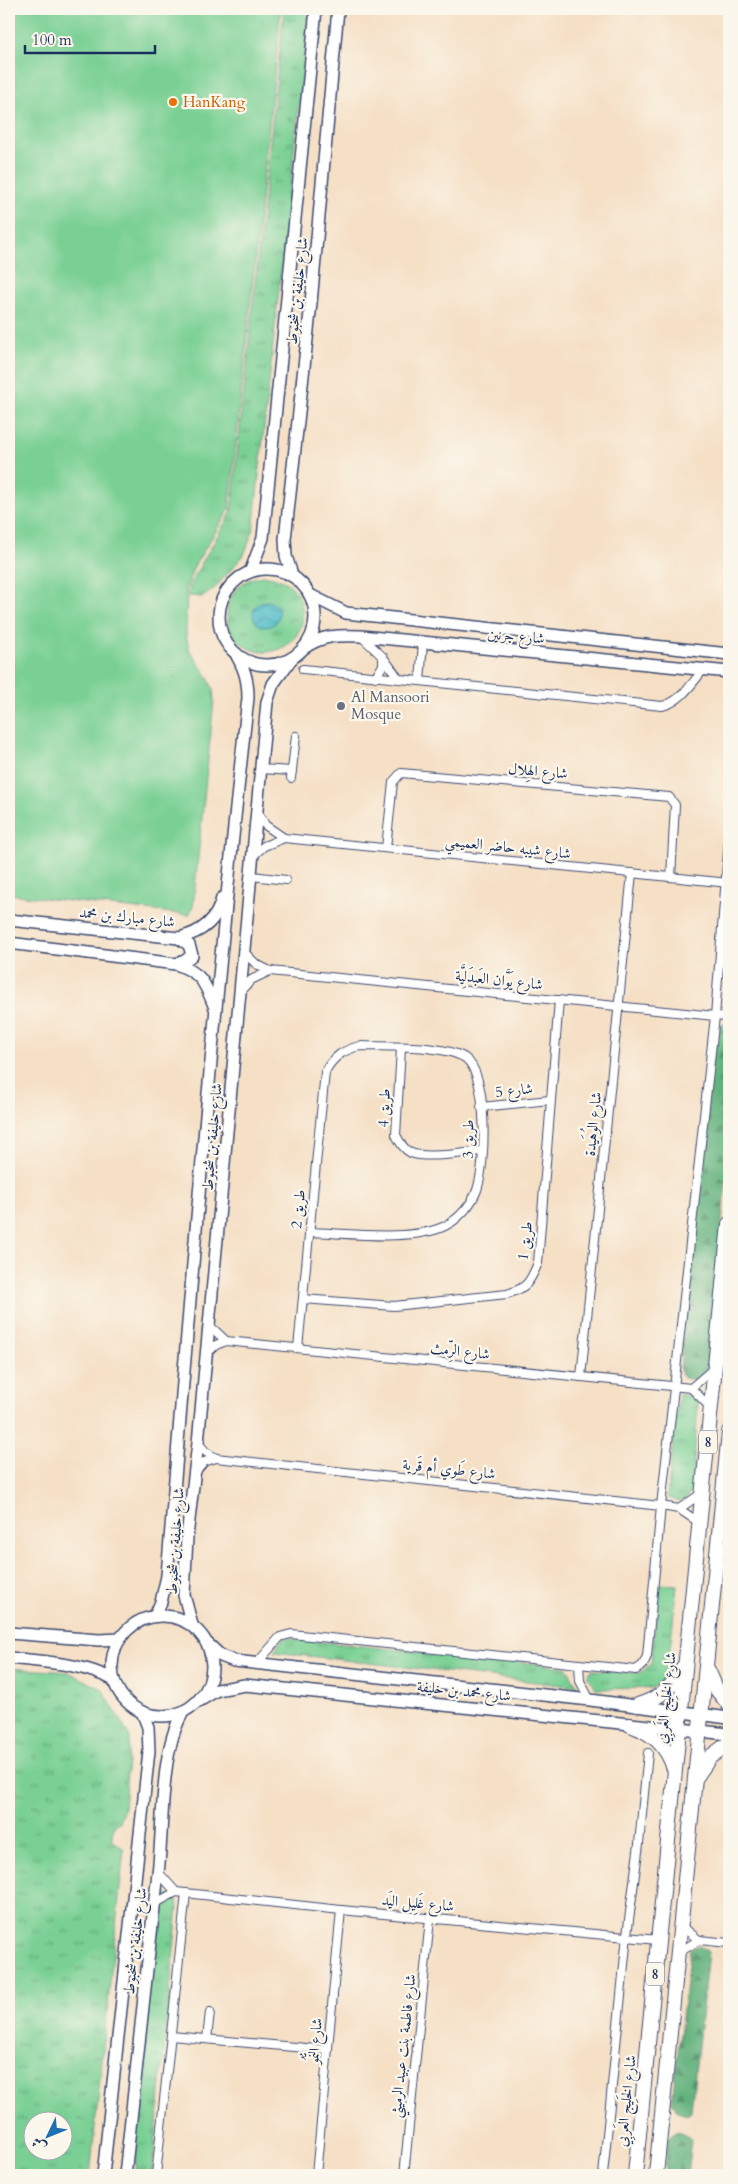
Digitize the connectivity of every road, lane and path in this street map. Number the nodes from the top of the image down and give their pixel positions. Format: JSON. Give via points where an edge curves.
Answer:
{"nodes":[{"id":1,"x":316,"y":9,"type":"edge"},
{"id":2,"x":338,"y":9,"type":"edge"},
{"id":3,"x":251,"y":570,"type":"junction"},
{"id":4,"x":292,"y":575,"type":"junction"},
{"id":5,"x":310,"y":595,"type":"junction"},
{"id":6,"x":361,"y":636,"type":"junction"},
{"id":7,"x":423,"y":643,"type":"junction"},
{"id":8,"x":304,"y":648,"type":"junction"},
{"id":9,"x":729,"y":654,"type":"edge"},
{"id":10,"x":237,"y":656,"type":"junction"},
{"id":11,"x":383,"y":657,"type":"junction"},
{"id":12,"x":292,"y":658,"type":"junction"},
{"id":13,"x":303,"y":669,"type":"dead end"},
{"id":14,"x":704,"y":669,"type":"junction"},
{"id":15,"x":729,"y":672,"type":"edge"},
{"id":16,"x":376,"y":677,"type":"junction"},
{"id":17,"x":399,"y":679,"type":"junction"},
{"id":18,"x":420,"y":681,"type":"junction"},
{"id":19,"x":296,"y":736,"type":"dead end"},
{"id":20,"x":261,"y":769,"type":"junction"},
{"id":21,"x":257,"y":811,"type":"junction"},
{"id":22,"x":284,"y":838,"type":"junction"},
{"id":23,"x":729,"y":840,"type":"edge"},
{"id":24,"x":386,"y":848,"type":"junction"},
{"id":25,"x":254,"y":855,"type":"junction"},
{"id":26,"x":229,"y":867,"type":"junction"},
{"id":27,"x":632,"y":873,"type":"junction"},
{"id":28,"x":252,"y":876,"type":"junction"},
{"id":29,"x":671,"y":877,"type":"junction"},
{"id":30,"x":286,"y":880,"type":"dead end"},
{"id":31,"x":727,"y":883,"type":"edge"},
{"id":32,"x":9,"y":920,"type":"edge"},
{"id":33,"x":179,"y":938,"type":"junction"},
{"id":34,"x":9,"y":943,"type":"edge"},
{"id":35,"x":245,"y":953,"type":"junction"},
{"id":36,"x":176,"y":964,"type":"junction"},
{"id":37,"x":270,"y":970,"type":"junction"},
{"id":38,"x":241,"y":992,"type":"junction"},
{"id":39,"x":559,"y":1000,"type":"junction"},
{"id":40,"x":619,"y":1006,"type":"junction"},
{"id":41,"x":216,"y":1011,"type":"junction"},
{"id":42,"x":715,"y":1016,"type":"junction"},
{"id":43,"x":728,"y":1018,"type":"edge"},
{"id":44,"x":402,"y":1048,"type":"junction"},
{"id":45,"x":325,"y":1072,"type":"joint"},
{"id":46,"x":550,"y":1100,"type":"junction"},
{"id":47,"x":482,"y":1107,"type":"junction"},
{"id":48,"x":482,"y":1151,"type":"junction"},
{"id":49,"x":729,"y":1224,"type":"edge"},
{"id":50,"x":309,"y":1232,"type":"junction"},
{"id":51,"x":302,"y":1299,"type":"junction"},
{"id":52,"x":209,"y":1325,"type":"junction"},
{"id":53,"x":226,"y":1340,"type":"junction"},
{"id":54,"x":298,"y":1348,"type":"junction"},
{"id":55,"x":206,"y":1354,"type":"junction"},
{"id":56,"x":715,"y":1368,"type":"junction"},
{"id":57,"x":581,"y":1377,"type":"junction"},
{"id":58,"x":674,"y":1386,"type":"junction"},
{"id":59,"x":691,"y":1388,"type":"junction"},
{"id":60,"x":711,"y":1408,"type":"junction"},
{"id":61,"x":729,"y":1432,"type":"edge"},
{"id":62,"x":198,"y":1443,"type":"junction"},
{"id":63,"x":216,"y":1458,"type":"junction"},
{"id":64,"x":194,"y":1474,"type":"junction"},
{"id":65,"x":703,"y":1492,"type":"junction"},
{"id":66,"x":661,"y":1506,"type":"junction"},
{"id":67,"x":678,"y":1509,"type":"junction"},
{"id":68,"x":700,"y":1523,"type":"junction"},
{"id":69,"x":725,"y":1526,"type":"edge"},
{"id":70,"x":729,"y":1548,"type":"edge"},
{"id":71,"x":717,"y":1558,"type":"junction"},
{"id":72,"x":154,"y":1616,"type":"junction"},
{"id":73,"x":192,"y":1625,"type":"junction"},
{"id":74,"x":9,"y":1633,"type":"edge"},
{"id":75,"x":120,"y":1639,"type":"junction"},
{"id":76,"x":208,"y":1644,"type":"junction"},
{"id":77,"x":9,"y":1658,"type":"edge"},
{"id":78,"x":686,"y":1659,"type":"junction"},
{"id":79,"x":257,"y":1663,"type":"junction"},
{"id":80,"x":579,"y":1664,"type":"junction"},
{"id":81,"x":707,"y":1668,"type":"junction"},
{"id":82,"x":114,"y":1680,"type":"junction"},
{"id":83,"x":590,"y":1700,"type":"junction"},
{"id":84,"x":199,"y":1701,"type":"junction"},
{"id":85,"x":638,"y":1705,"type":"junction"},
{"id":86,"x":729,"y":1705,"type":"edge"},
{"id":87,"x":142,"y":1712,"type":"junction"},
{"id":88,"x":183,"y":1712,"type":"junction"},
{"id":89,"x":681,"y":1712,"type":"junction"},
{"id":90,"x":702,"y":1715,"type":"junction"},
{"id":91,"x":729,"y":1718,"type":"edge"},
{"id":92,"x":630,"y":1725,"type":"junction"},
{"id":93,"x":679,"y":1729,"type":"junction"},
{"id":94,"x":699,"y":1731,"type":"junction"},
{"id":95,"x":729,"y":1734,"type":"edge"},
{"id":96,"x":729,"y":1742,"type":"edge"},
{"id":97,"x":648,"y":1753,"type":"dead end"},
{"id":98,"x":675,"y":1772,"type":"junction"},
{"id":99,"x":695,"y":1779,"type":"junction"},
{"id":100,"x":158,"y":1872,"type":"junction"},
{"id":101,"x":176,"y":1892,"type":"junction"},
{"id":102,"x":186,"y":1892,"type":"junction"},
{"id":103,"x":154,"y":1904,"type":"junction"},
{"id":104,"x":341,"y":1910,"type":"junction"},
{"id":105,"x":430,"y":1919,"type":"junction"},
{"id":106,"x":680,"y":1925,"type":"junction"},
{"id":107,"x":626,"y":1935,"type":"junction"},
{"id":108,"x":658,"y":1940,"type":"junction"},
{"id":109,"x":699,"y":1940,"type":"junction"},
{"id":110,"x":729,"y":1943,"type":"edge"},
{"id":111,"x":678,"y":1953,"type":"junction"},
{"id":112,"x":210,"y":2012,"type":"dead end"},
{"id":113,"x":171,"y":2036,"type":"junction"},
{"id":114,"x":207,"y":2039,"type":"junction"},
{"id":115,"x":328,"y":2050,"type":"junction"},
{"id":116,"x":103,"y":2175,"type":"edge"},
{"id":117,"x":125,"y":2175,"type":"edge"},
{"id":118,"x":156,"y":2175,"type":"edge"},
{"id":119,"x":316,"y":2175,"type":"edge"},
{"id":120,"x":404,"y":2175,"type":"edge"},
{"id":121,"x":603,"y":2175,"type":"edge"},
{"id":122,"x":635,"y":2175,"type":"edge"},
{"id":123,"x":656,"y":2175,"type":"edge"}],
"edges":[{"from":1,"to":3,"type":"main road","name":"شارع خليفة بن شخبوط","via":[[263,538]]},
{"from":2,"to":4,"type":"main road","name":"شارع خليفة بن شخبوط","via":[[285,539]]},
{"from":3,"to":4,"type":"main road","via":[[279,569]]},
{"from":3,"to":10,"type":"main road","via":[[228,587],[218,613],[219,629]]},
{"from":4,"to":5,"type":"main road"},
{"from":5,"to":8,"type":"main road","via":[[315,608],[315,622]]},
{"from":5,"to":9,"type":"main road","name":"شارع جرنين","via":[[346,613]]},
{"from":6,"to":7,"type":"main road","name":"شارع جرنين"},
{"from":6,"to":8,"type":"main road","name":"شارع جرنين","via":[[326,636]]},
{"from":6,"to":11,"type":"street"},
{"from":7,"to":14,"type":"main road","name":"شارع جرنين"},
{"from":7,"to":18,"type":"street"},
{"from":8,"to":12,"type":"main road"},
{"from":10,"to":12,"type":"main road","via":[[264,665],[279,664]]},
{"from":10,"to":26,"type":"main road","name":"شارع خليفة بن شخبوط","via":[[245,670],[248,698]]},
{"from":11,"to":16,"type":"street","via":[[383,665]]},
{"from":11,"to":17,"type":"street"},
{"from":12,"to":20,"type":"main road","name":"شارع خليفة بن شخبوط","via":[[273,684],[267,702]]},
{"from":13,"to":16,"type":"street"},
{"from":14,"to":15,"type":"main road","name":"شارع جرنين"},
{"from":14,"to":18,"type":"street","via":[[677,700],[662,706]]},
{"from":16,"to":17,"type":"street"},
{"from":17,"to":18,"type":"street"},
{"from":19,"to":20,"type":"street","via":[[291,775]]},
{"from":20,"to":21,"type":"main road","name":"شارع خليفة بن شخبوط"},
{"from":21,"to":22,"type":"street","via":[[265,825]]},
{"from":21,"to":25,"type":"main road","name":"شارع خليفة بن شخبوط"},
{"from":22,"to":24,"type":"street","name":"شارع شيبه حاضر العميمي"},
{"from":22,"to":25,"type":"street","via":[[264,846]]},
{"from":23,"to":31,"type":"street"},
{"from":24,"to":27,"type":"street","name":"شارع شيبه حاضر العميمي"},
{"from":24,"to":29,"type":"street","name":"شارع الهِلال","via":[[393,782],[401,773],[669,797],[675,805]]},
{"from":25,"to":28,"type":"main road","name":"شارع خليفة بن شخبوط"},
{"from":26,"to":33,"type":"main road","name":"شارع مبارك بن محمد","via":[[216,915],[201,930]]},
{"from":26,"to":41,"type":"main road","name":"شارع خليفة بن شخبوط"},
{"from":27,"to":29,"type":"street","name":"شارع شيبه حاضر العميمي"},
{"from":27,"to":40,"type":"street","name":"شارع الوُهَيدة"},
{"from":28,"to":30,"type":"street"},
{"from":28,"to":35,"type":"main road","name":"شارع خليفة بن شخبوط"},
{"from":29,"to":31,"type":"street","name":"شارع شيبه حاضر العميمي"},
{"from":31,"to":42,"type":"street"},
{"from":32,"to":33,"type":"main road","name":"شارع مبارك بن محمد"},
{"from":33,"to":36,"type":"main road","via":[[190,945],[192,955]]},
{"from":34,"to":36,"type":"main road"},
{"from":35,"to":37,"type":"street","name":"شارع يَوَّان العَبدَلِيَّة","via":[[256,964]]},
{"from":35,"to":38,"type":"main road","name":"شارع خليفة بن شخبوط"},
{"from":36,"to":41,"type":"main road","via":[[191,969],[201,978]]},
{"from":37,"to":38,"type":"street","via":[[251,980]]},
{"from":37,"to":39,"type":"street","name":"شارع يَوَّان العَبدَلِيَّة"},
{"from":38,"to":52,"type":"main road","name":"شارع خليفة بن شخبوط"},
{"from":39,"to":40,"type":"street","name":"شارع يَوَّان العَبدَلِيَّة"},
{"from":39,"to":46,"type":"street","name":"طريق 1"},
{"from":40,"to":42,"type":"street","name":"شارع يَوَّان العَبدَلِيَّة"},
{"from":40,"to":57,"type":"street","name":"شارع الوُهَيدة"},
{"from":41,"to":72,"type":"main road","name":"شارع خليفة بن شخبوط","via":[[167,1576]]},
{"from":42,"to":43,"type":"street","name":"شارع يَوَّان العَبدَلِيَّة"},
{"from":42,"to":58,"type":"street"},
{"from":44,"to":45,"type":"street","name":"طريق 3","via":[[360,1046],[348,1049],[330,1062]]},
{"from":44,"to":47,"type":"street","name":"طريق 3","via":[[442,1050],[466,1060],[473,1068]]},
{"from":44,"to":48,"type":"street","name":"طريق 4","via":[[396,1135],[401,1145],[411,1153],[433,1155]]},
{"from":45,"to":50,"type":"street","name":"طريق 2"},
{"from":46,"to":47,"type":"street","name":"شارع 5"},
{"from":46,"to":51,"type":"street","name":"طريق 1","via":[[538,1263],[530,1282],[507,1294],[394,1306]]},
{"from":47,"to":48,"type":"street","name":"طريق 3"},
{"from":48,"to":50,"type":"street","name":"طريق 3","via":[[476,1191],[459,1217],[444,1226],[397,1235]]},
{"from":49,"to":56,"type":"highway","name":"شارع الخَلِيج العَربِي","number":"8"},
{"from":50,"to":51,"type":"street","name":"طريق 2"},
{"from":51,"to":54,"type":"street","name":"طريق 2"},
{"from":52,"to":53,"type":"street"},
{"from":52,"to":55,"type":"main road","name":"شارع خليفة بن شخبوط"},
{"from":53,"to":54,"type":"street","name":"شارع الرِّمث"},
{"from":53,"to":55,"type":"street"},
{"from":54,"to":57,"type":"street","name":"شارع الرِّمث"},
{"from":55,"to":62,"type":"main road","name":"شارع خليفة بن شخبوط"},
{"from":56,"to":59,"type":"street"},
{"from":56,"to":60,"type":"highway","name":"شارع الخَلِيج العَربِي","number":"8"},
{"from":57,"to":58,"type":"street","name":"شارع الرِّمث"},
{"from":58,"to":59,"type":"street","name":"شارع الرِّمث"},
{"from":58,"to":66,"type":"street"},
{"from":59,"to":60,"type":"street"},
{"from":60,"to":65,"type":"highway","name":"شارع الخَلِيج العَربِي","number":"8"},
{"from":61,"to":69,"type":"highway","number":"8"},
{"from":62,"to":63,"type":"street"},
{"from":62,"to":64,"type":"main road","name":"شارع خليفة بن شخبوط"},
{"from":63,"to":64,"type":"street","via":[[204,1462]]},
{"from":63,"to":66,"type":"street","name":"شارع طَوي أم قَرية"},
{"from":64,"to":73,"type":"main road","name":"شارع خليفة بن شخبوط","via":[[184,1595]]},
{"from":65,"to":67,"type":"street"},
{"from":65,"to":68,"type":"highway","name":"شارع الخَلِيج العَربِي","number":"8"},
{"from":66,"to":67,"type":"street","name":"شارع طَوي أم قَرية"},
{"from":66,"to":80,"type":"street","via":[[647,1656],[643,1665],[636,1670]]},
{"from":67,"to":68,"type":"street","name":"شارع طَوي أم قَرية"},
{"from":68,"to":78,"type":"highway","name":"شارع الخَلِيج العَربِي","number":"8"},
{"from":69,"to":71,"type":"highway","number":"8"},
{"from":70,"to":71,"type":"street"},
{"from":71,"to":81,"type":"highway","number":"8"},
{"from":72,"to":73,"type":"main road","via":[[168,1616]]},
{"from":72,"to":75,"type":"main road","via":[[135,1624]]},
{"from":73,"to":76,"type":"main road"},
{"from":74,"to":75,"type":"main road"},
{"from":75,"to":82,"type":"main road","via":[[114,1652]]},
{"from":76,"to":79,"type":"main road","name":"شارع محمد بن خليفة","via":[[221,1656]]},
{"from":76,"to":84,"type":"main road","via":[[212,1674],[208,1689]]},
{"from":77,"to":82,"type":"main road","via":[[78,1666]]},
{"from":78,"to":85,"type":"highway","via":[[678,1677],[665,1691]]},
{"from":78,"to":89,"type":"highway","name":"شارع الخَلِيج العَربِي","number":"8"},
{"from":79,"to":80,"type":"street","via":[[280,1637],[291,1634]]},
{"from":79,"to":83,"type":"main road","name":"شارع محمد بن خليفة"},
{"from":80,"to":83,"type":"street","via":[[580,1681]]},
{"from":81,"to":86,"type":"highway","via":[[717,1690]]},
{"from":81,"to":90,"type":"highway","number":"8"},
{"from":82,"to":87,"type":"main road","via":[[120,1694]]},
{"from":83,"to":85,"type":"main road","name":"شارع محمد بن خليفة"},
{"from":84,"to":88,"type":"main road"},
{"from":84,"to":92,"type":"main road","name":"شارع محمد بن خليفة","via":[[217,1690],[245,1685]]},
{"from":85,"to":89,"type":"main road","name":"شارع محمد بن خليفة"},
{"from":87,"to":88,"type":"main road","via":[[156,1716]]},
{"from":87,"to":116,"type":"main road","name":"شارع خليفة بن شخبوط","via":[[148,1727],[149,1751]]},
{"from":88,"to":100,"type":"main road","name":"شارع خليفة بن شخبوط","via":[[168,1752]]},
{"from":89,"to":90,"type":"main road","name":"شارع محمد بن خليفة"},
{"from":89,"to":93,"type":"highway","name":"شارع الخَلِيج العَربِي","number":"8"},
{"from":90,"to":91,"type":"main road","name":"شارع محمد بن خليفة"},
{"from":90,"to":94,"type":"highway","number":"8"},
{"from":92,"to":93,"type":"main road","name":"شارع محمد بن خليفة"},
{"from":92,"to":98,"type":"highway","via":[[662,1744]]},
{"from":93,"to":94,"type":"main road","name":"شارع محمد بن خليفة"},
{"from":93,"to":98,"type":"highway","name":"شارع الخَلِيج العَربِي","number":"8"},
{"from":94,"to":95,"type":"main road","name":"شارع محمد بن خليفة"},
{"from":94,"to":99,"type":"highway","number":"8"},
{"from":96,"to":99,"type":"highway","via":[[710,1757]]},
{"from":97,"to":107,"type":"street"},
{"from":98,"to":108,"type":"highway","name":"شارع الخَلِيج العَربِي","number":"8"},
{"from":99,"to":106,"type":"highway","number":"8"},
{"from":100,"to":101,"type":"street"},
{"from":100,"to":103,"type":"main road","name":"شارع خليفة بن شخبوط"},
{"from":101,"to":102,"type":"street","name":"شارع غَلِيل اليَد"},
{"from":101,"to":103,"type":"street","name":"شارع غَلِيل اليَد"},
{"from":102,"to":104,"type":"street","name":"شارع غَلِيل اليَد"},
{"from":102,"to":113,"type":"street"},
{"from":103,"to":117,"type":"main road","name":"شارع خليفة بن شخبوط"},
{"from":104,"to":105,"type":"street","name":"شارع غَلِيل اليَد"},
{"from":104,"to":115,"type":"street","name":"شارع النُّمُو"},
{"from":105,"to":107,"type":"street","name":"شارع غَلِيل اليَد"},
{"from":105,"to":120,"type":"street","name":"شارع فاطمة بنت عبيد الرميثي"},
{"from":106,"to":109,"type":"street"},
{"from":106,"to":111,"type":"highway","number":"8"},
{"from":107,"to":108,"type":"street","name":"شارع غَلِيل اليَد"},
{"from":107,"to":121,"type":"street"},
{"from":108,"to":122,"type":"highway","name":"شارع الخَلِيج العَربِي","number":"8"},
{"from":109,"to":110,"type":"street"},
{"from":109,"to":111,"type":"street"},
{"from":111,"to":123,"type":"highway","number":"8"},
{"from":112,"to":114,"type":"street"},
{"from":113,"to":114,"type":"street"},
{"from":113,"to":118,"type":"street"},
{"from":114,"to":115,"type":"street"},
{"from":115,"to":119,"type":"street","name":"شارع النُّمُو"}]}
